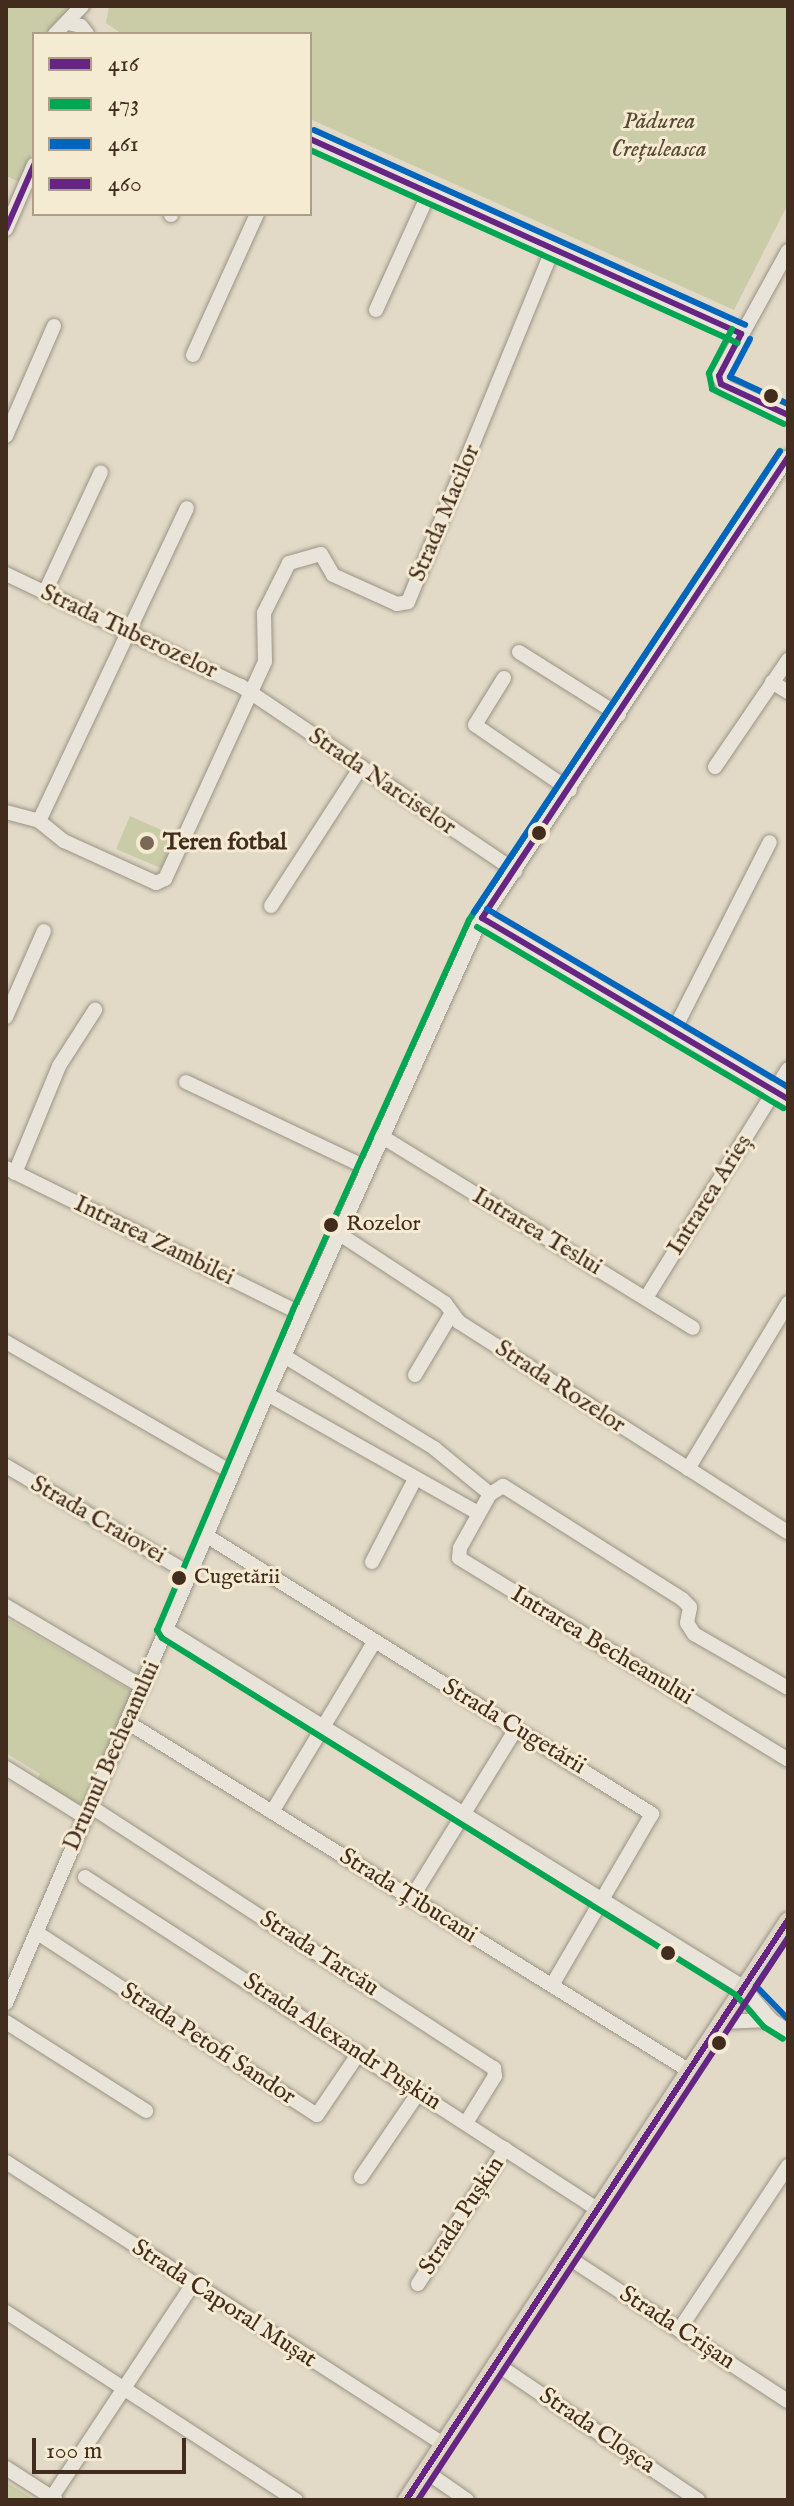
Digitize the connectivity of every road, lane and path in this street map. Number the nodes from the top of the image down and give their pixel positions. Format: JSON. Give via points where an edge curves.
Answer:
{"nodes":[{"id":1,"x":82,"y":6,"type":"edge"},
{"id":2,"x":90,"y":6,"type":"edge"},
{"id":3,"x":68,"y":23,"type":"junction"},
{"id":4,"x":57,"y":32,"type":"edge"},
{"id":5,"x":85,"y":32,"type":"edge"},
{"id":6,"x":312,"y":140,"type":"edge"},
{"id":7,"x":32,"y":170,"type":"edge"},
{"id":8,"x":6,"y":188,"type":"edge"},
{"id":9,"x":429,"y":193,"type":"junction"},
{"id":10,"x":21,"y":195,"type":"junction"},
{"id":11,"x":256,"y":216,"type":"edge"},
{"id":12,"x":6,"y":229,"type":"edge"},
{"id":13,"x":553,"y":249,"type":"junction"},
{"id":14,"x":788,"y":251,"type":"edge"},
{"id":15,"x":783,"y":278,"type":"edge"},
{"id":16,"x":376,"y":310,"type":"dead end"},
{"id":17,"x":54,"y":326,"type":"dead end"},
{"id":18,"x":741,"y":334,"type":"junction"},
{"id":19,"x":193,"y":355,"type":"dead end"},
{"id":20,"x":788,"y":415,"type":"edge"},
{"id":21,"x":6,"y":436,"type":"edge"},
{"id":22,"x":788,"y":457,"type":"edge"},
{"id":23,"x":101,"y":472,"type":"dead end"},
{"id":24,"x":187,"y":508,"type":"dead end"},
{"id":25,"x":6,"y":574,"type":"edge"},
{"id":26,"x":45,"y":592,"type":"junction"},
{"id":27,"x":128,"y":630,"type":"junction"},
{"id":28,"x":519,"y":652,"type":"dead end"},
{"id":29,"x":788,"y":660,"type":"edge"},
{"id":30,"x":504,"y":678,"type":"dead end"},
{"id":31,"x":772,"y":682,"type":"junction"},
{"id":32,"x":788,"y":692,"type":"edge"},
{"id":33,"x":250,"y":694,"type":"junction"},
{"id":34,"x":619,"y":715,"type":"junction"},
{"id":35,"x":361,"y":767,"type":"junction"},
{"id":36,"x":715,"y":767,"type":"dead end"},
{"id":37,"x":570,"y":790,"type":"junction"},
{"id":38,"x":6,"y":812,"type":"edge"},
{"id":39,"x":39,"y":821,"type":"junction"},
{"id":40,"x":770,"y":842,"type":"dead end"},
{"id":41,"x":515,"y":871,"type":"junction"},
{"id":42,"x":271,"y":906,"type":"dead end"},
{"id":43,"x":482,"y":918,"type":"junction"},
{"id":44,"x":44,"y":931,"type":"dead end"},
{"id":45,"x":95,"y":1010,"type":"dead end"},
{"id":46,"x":6,"y":1017,"type":"edge"},
{"id":47,"x":673,"y":1032,"type":"junction"},
{"id":48,"x":788,"y":1069,"type":"edge"},
{"id":49,"x":186,"y":1082,"type":"dead end"},
{"id":50,"x":774,"y":1091,"type":"junction"},
{"id":51,"x":59,"y":1092,"type":"dead end"},
{"id":52,"x":788,"y":1099,"type":"edge"},
{"id":53,"x":381,"y":1136,"type":"junction"},
{"id":54,"x":367,"y":1168,"type":"junction"},
{"id":55,"x":14,"y":1173,"type":"edge"},
{"id":56,"x":338,"y":1233,"type":"junction"},
{"id":57,"x":646,"y":1298,"type":"junction"},
{"id":58,"x":788,"y":1303,"type":"edge"},
{"id":59,"x":452,"y":1313,"type":"junction"},
{"id":60,"x":302,"y":1314,"type":"junction"},
{"id":61,"x":693,"y":1328,"type":"dead end"},
{"id":62,"x":6,"y":1342,"type":"edge"},
{"id":63,"x":284,"y":1356,"type":"junction"},
{"id":64,"x":415,"y":1375,"type":"dead end"},
{"id":65,"x":267,"y":1394,"type":"junction"},
{"id":66,"x":6,"y":1466,"type":"edge"},
{"id":67,"x":688,"y":1469,"type":"junction"},
{"id":68,"x":233,"y":1473,"type":"junction"},
{"id":69,"x":415,"y":1479,"type":"junction"},
{"id":70,"x":490,"y":1494,"type":"junction"},
{"id":71,"x":478,"y":1513,"type":"junction"},
{"id":72,"x":788,"y":1532,"type":"edge"},
{"id":73,"x":207,"y":1536,"type":"junction"},
{"id":74,"x":372,"y":1562,"type":"dead end"},
{"id":75,"x":190,"y":1574,"type":"junction"},
{"id":76,"x":6,"y":1606,"type":"edge"},
{"id":77,"x":167,"y":1630,"type":"junction"},
{"id":78,"x":374,"y":1642,"type":"junction"},
{"id":79,"x":143,"y":1687,"type":"junction"},
{"id":80,"x":788,"y":1688,"type":"edge"},
{"id":81,"x":127,"y":1722,"type":"junction"},
{"id":82,"x":323,"y":1726,"type":"junction"},
{"id":83,"x":516,"y":1729,"type":"junction"},
{"id":84,"x":788,"y":1760,"type":"edge"},
{"id":85,"x":6,"y":1768,"type":"edge"},
{"id":86,"x":88,"y":1812,"type":"junction"},
{"id":87,"x":272,"y":1812,"type":"junction"},
{"id":88,"x":464,"y":1813,"type":"junction"},
{"id":89,"x":85,"y":1877,"type":"dead end"},
{"id":90,"x":411,"y":1899,"type":"junction"},
{"id":91,"x":604,"y":1899,"type":"junction"},
{"id":92,"x":788,"y":1920,"type":"edge"},
{"id":93,"x":36,"y":1932,"type":"junction"},
{"id":94,"x":552,"y":1985,"type":"junction"},
{"id":95,"x":743,"y":1987,"type":"junction"},
{"id":96,"x":6,"y":2003,"type":"edge"},
{"id":97,"x":771,"y":2020,"type":"junction"},
{"id":98,"x":6,"y":2022,"type":"edge"},
{"id":99,"x":720,"y":2022,"type":"junction"},
{"id":100,"x":788,"y":2031,"type":"edge"},
{"id":101,"x":359,"y":2053,"type":"junction"},
{"id":102,"x":688,"y":2070,"type":"junction"},
{"id":103,"x":419,"y":2092,"type":"junction"},
{"id":104,"x":146,"y":2111,"type":"dead end"},
{"id":105,"x":466,"y":2123,"type":"junction"},
{"id":106,"x":505,"y":2149,"type":"junction"},
{"id":107,"x":6,"y":2162,"type":"edge"},
{"id":108,"x":788,"y":2166,"type":"edge"},
{"id":109,"x":361,"y":2177,"type":"dead end"},
{"id":110,"x":597,"y":2209,"type":"junction"},
{"id":111,"x":566,"y":2256,"type":"junction"},
{"id":112,"x":193,"y":2284,"type":"junction"},
{"id":113,"x":418,"y":2284,"type":"dead end"},
{"id":114,"x":6,"y":2312,"type":"edge"},
{"id":115,"x":679,"y":2330,"type":"junction"},
{"id":116,"x":495,"y":2363,"type":"junction"},
{"id":117,"x":124,"y":2391,"type":"junction"},
{"id":118,"x":788,"y":2401,"type":"edge"},
{"id":119,"x":443,"y":2444,"type":"junction"},
{"id":120,"x":6,"y":2468,"type":"edge"},
{"id":121,"x":425,"y":2471,"type":"junction"},
{"id":122,"x":54,"y":2499,"type":"edge"},
{"id":123,"x":296,"y":2500,"type":"edge"},
{"id":124,"x":406,"y":2500,"type":"edge"},
{"id":125,"x":467,"y":2500,"type":"edge"},
{"id":126,"x":698,"y":2500,"type":"edge"}],
"edges":[{"from":1,"to":3,"type":"street"},
{"from":2,"to":5,"type":"street"},
{"from":3,"to":4,"type":"street"},
{"from":3,"to":5,"type":"street"},
{"from":6,"to":9,"type":"street"},
{"from":7,"to":10,"type":"street"},
{"from":8,"to":10,"type":"street"},
{"from":9,"to":13,"type":"street"},
{"from":9,"to":16,"type":"street"},
{"from":10,"to":12,"type":"street"},
{"from":11,"to":19,"type":"street"},
{"from":13,"to":18,"type":"street"},
{"from":13,"to":33,"type":"street","name":"Strada Macilor","via":[[408,602],[397,604],[333,575],[321,554],[289,563],[264,613],[265,662]]},
{"from":14,"to":15,"type":"street"},
{"from":15,"to":18,"type":"street"},
{"from":17,"to":21,"type":"street"},
{"from":18,"to":20,"type":"street","via":[[719,376],[721,384]]},
{"from":22,"to":34,"type":"street","name":"Drumul Becheanului"},
{"from":23,"to":26,"type":"street"},
{"from":24,"to":27,"type":"street"},
{"from":25,"to":26,"type":"street","name":"Strada Tuberozelor"},
{"from":26,"to":27,"type":"street","name":"Strada Tuberozelor"},
{"from":27,"to":33,"type":"street","name":"Strada Tuberozelor"},
{"from":27,"to":39,"type":"street"},
{"from":28,"to":34,"type":"street"},
{"from":29,"to":31,"type":"street"},
{"from":30,"to":37,"type":"street","via":[[475,725]]},
{"from":31,"to":32,"type":"street"},
{"from":31,"to":36,"type":"street"},
{"from":33,"to":35,"type":"street","name":"Strada Narciselor"},
{"from":33,"to":39,"type":"street","via":[[168,874],[156,883],[64,841]]},
{"from":34,"to":37,"type":"street","name":"Drumul Becheanului"},
{"from":35,"to":41,"type":"street","name":"Strada Narciselor"},
{"from":35,"to":42,"type":"street"},
{"from":37,"to":41,"type":"street","name":"Drumul Becheanului"},
{"from":38,"to":39,"type":"street"},
{"from":40,"to":47,"type":"street"},
{"from":41,"to":43,"type":"street","name":"Drumul Becheanului"},
{"from":43,"to":47,"type":"street"},
{"from":43,"to":53,"type":"street","name":"Drumul Becheanului"},
{"from":44,"to":46,"type":"street"},
{"from":45,"to":55,"type":"street","via":[[59,1066]]},
{"from":47,"to":50,"type":"street"},
{"from":48,"to":50,"type":"street","name":"Intrarea Arieș"},
{"from":49,"to":54,"type":"street"},
{"from":50,"to":52,"type":"street"},
{"from":50,"to":57,"type":"street","name":"Intrarea Arieș"},
{"from":51,"to":55,"type":"street"},
{"from":53,"to":54,"type":"street","name":"Drumul Becheanului"},
{"from":53,"to":57,"type":"street","name":"Intrarea Teslui"},
{"from":54,"to":56,"type":"street","name":"Drumul Becheanului"},
{"from":55,"to":60,"type":"street","name":"Intrarea Zambilei"},
{"from":56,"to":59,"type":"street","name":"Strada Rozelor","via":[[445,1303]]},
{"from":56,"to":60,"type":"street","name":"Drumul Becheanului"},
{"from":57,"to":61,"type":"street","name":"Intrarea Teslui"},
{"from":58,"to":67,"type":"street"},
{"from":59,"to":64,"type":"street"},
{"from":59,"to":67,"type":"street","name":"Strada Rozelor"},
{"from":60,"to":63,"type":"street","name":"Drumul Becheanului"},
{"from":62,"to":68,"type":"street"},
{"from":63,"to":65,"type":"street","name":"Drumul Becheanului"},
{"from":63,"to":70,"type":"street","via":[[434,1448]]},
{"from":65,"to":68,"type":"street","name":"Drumul Becheanului"},
{"from":65,"to":69,"type":"street"},
{"from":66,"to":75,"type":"street","name":"Strada Craiovei"},
{"from":67,"to":72,"type":"street","name":"Strada Rozelor"},
{"from":68,"to":73,"type":"street","name":"Drumul Becheanului"},
{"from":69,"to":71,"type":"street"},
{"from":69,"to":74,"type":"street"},
{"from":70,"to":71,"type":"street","name":"Intrarea Becheanului"},
{"from":70,"to":80,"type":"street","via":[[503,1486],[688,1603],[687,1623],[694,1634]]},
{"from":71,"to":84,"type":"street","name":"Intrarea Becheanului","via":[[459,1558]]},
{"from":73,"to":75,"type":"street","name":"Drumul Becheanului"},
{"from":73,"to":78,"type":"street","name":"Strada Cugetării"},
{"from":75,"to":77,"type":"street","name":"Drumul Becheanului"},
{"from":76,"to":79,"type":"street"},
{"from":77,"to":79,"type":"street","name":"Drumul Becheanului"},
{"from":77,"to":82,"type":"street"},
{"from":78,"to":82,"type":"street"},
{"from":78,"to":83,"type":"street","name":"Strada Cugetării"},
{"from":79,"to":81,"type":"street","name":"Drumul Becheanului"},
{"from":81,"to":86,"type":"street","name":"Drumul Becheanului"},
{"from":81,"to":87,"type":"street","name":"Strada Țibucani"},
{"from":82,"to":87,"type":"street"},
{"from":82,"to":88,"type":"street"},
{"from":83,"to":88,"type":"street"},
{"from":83,"to":91,"type":"street","name":"Strada Cugetării","via":[[652,1814]]},
{"from":85,"to":86,"type":"street"},
{"from":86,"to":93,"type":"street","name":"Drumul Becheanului"},
{"from":86,"to":105,"type":"street","name":"Strada Tarcău","via":[[494,2068],[495,2076]]},
{"from":87,"to":90,"type":"street","name":"Strada Țibucani"},
{"from":88,"to":90,"type":"street"},
{"from":88,"to":91,"type":"street"},
{"from":89,"to":101,"type":"street","name":"Strada Alexandr Pușkin"},
{"from":90,"to":94,"type":"street","name":"Strada Țibucani"},
{"from":91,"to":94,"type":"street","name":"Strada Cugetării"},
{"from":91,"to":95,"type":"street"},
{"from":92,"to":95,"type":"main road"},
{"from":93,"to":96,"type":"street","name":"Drumul Becheanului"},
{"from":93,"to":101,"type":"street","name":"Strada Petofi Sandor","via":[[317,2115]]},
{"from":94,"to":102,"type":"street","name":"Strada Țibucani"},
{"from":95,"to":97,"type":"street"},
{"from":95,"to":99,"type":"main road"},
{"from":97,"to":99,"type":"street"},
{"from":97,"to":100,"type":"street"},
{"from":98,"to":104,"type":"street"},
{"from":99,"to":102,"type":"main road"},
{"from":101,"to":103,"type":"street","name":"Strada Alexandr Pușkin"},
{"from":102,"to":110,"type":"main road"},
{"from":103,"to":105,"type":"street","name":"Strada Alexandr Pușkin"},
{"from":103,"to":109,"type":"street"},
{"from":105,"to":106,"type":"street","name":"Strada Alexandr Pușkin"},
{"from":106,"to":110,"type":"street","name":"Strada Alexandr Pușkin"},
{"from":106,"to":113,"type":"street","name":"Strada Pușkin"},
{"from":107,"to":112,"type":"street","name":"Strada Caporal Mușat"},
{"from":108,"to":115,"type":"street"},
{"from":110,"to":111,"type":"main road"},
{"from":111,"to":115,"type":"street","name":"Strada Crișan"},
{"from":111,"to":116,"type":"main road"},
{"from":112,"to":117,"type":"street"},
{"from":112,"to":119,"type":"street","name":"Strada Caporal Mușat"},
{"from":114,"to":117,"type":"street"},
{"from":115,"to":118,"type":"street","name":"Strada Crișan"},
{"from":116,"to":119,"type":"main road"},
{"from":116,"to":126,"type":"street","name":"Strada Cloșca"},
{"from":117,"to":122,"type":"street"},
{"from":117,"to":123,"type":"street"},
{"from":119,"to":121,"type":"main road"},
{"from":120,"to":122,"type":"street"},
{"from":121,"to":124,"type":"main road"},
{"from":121,"to":125,"type":"street"}]}
